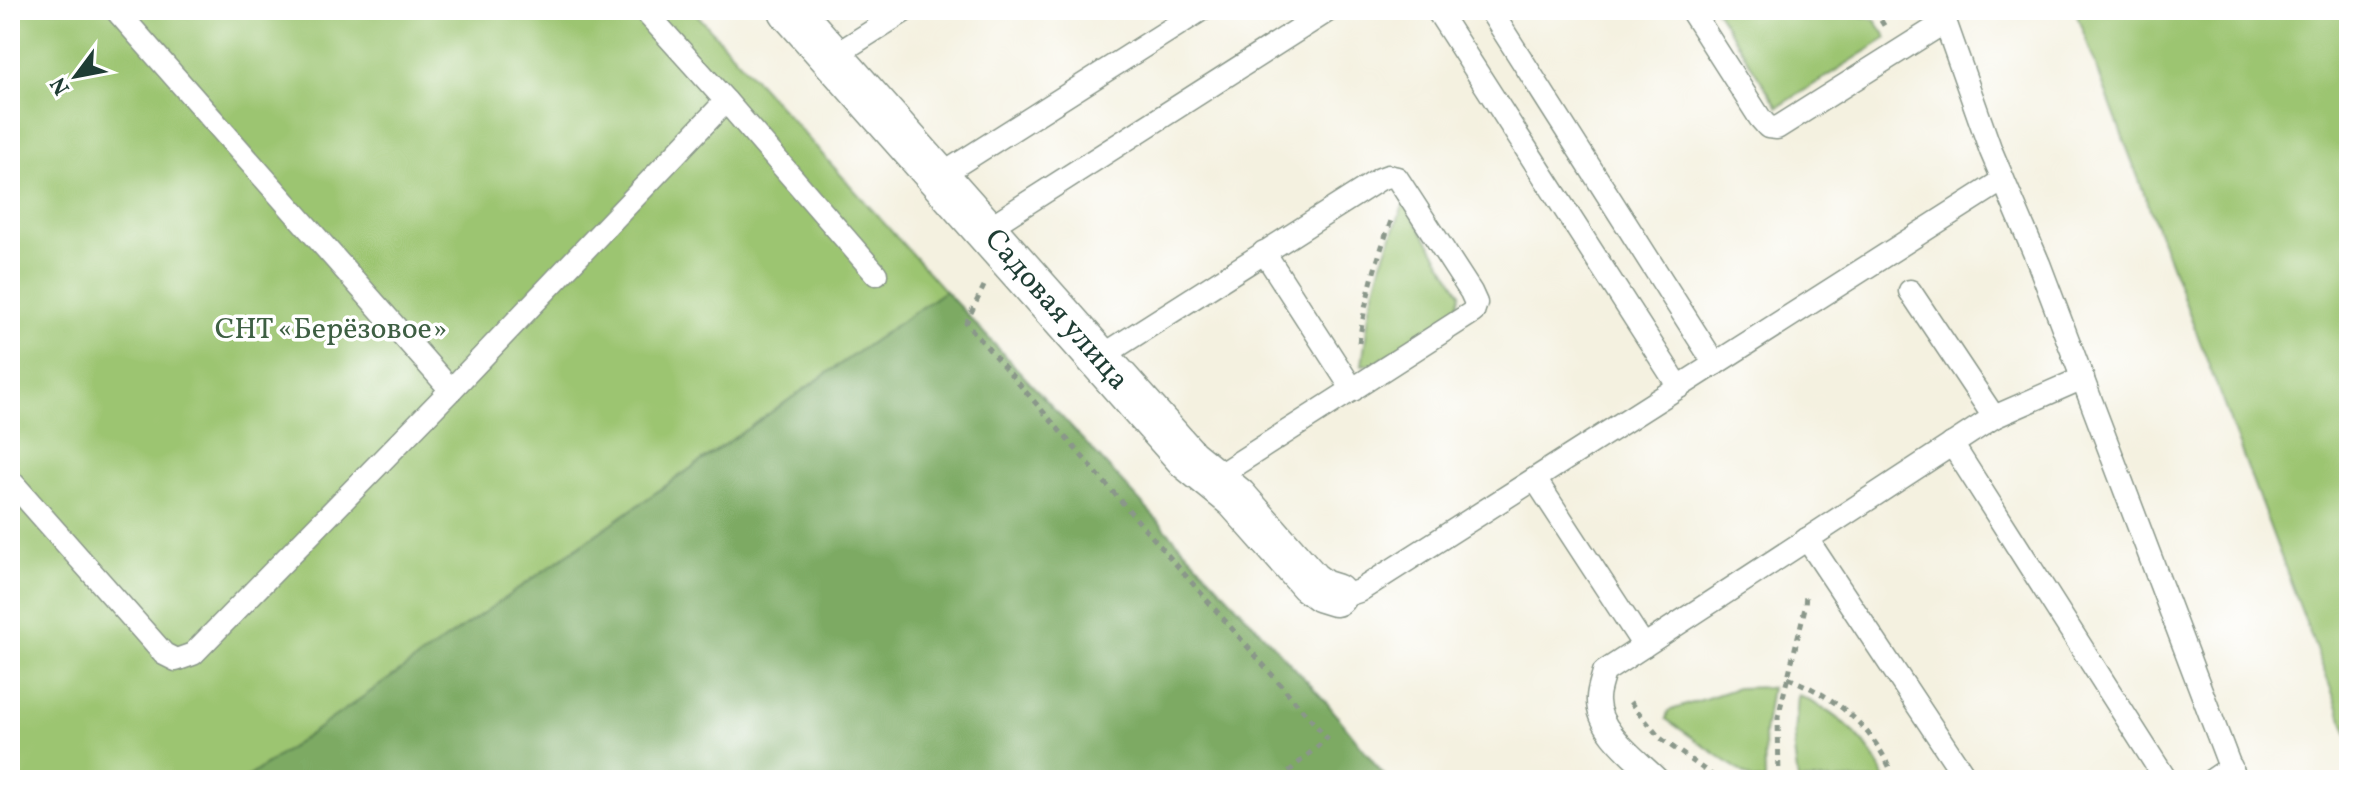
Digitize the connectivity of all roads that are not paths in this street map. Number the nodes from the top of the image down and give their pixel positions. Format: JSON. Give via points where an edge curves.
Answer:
{"nodes":[{"id":1,"x":116,"y":10,"type":"edge"},
{"id":2,"x":644,"y":10,"type":"edge"},
{"id":3,"x":790,"y":10,"type":"edge"},
{"id":4,"x":906,"y":10,"type":"edge"},
{"id":5,"x":1201,"y":10,"type":"edge"},
{"id":6,"x":1329,"y":10,"type":"edge"},
{"id":7,"x":1437,"y":10,"type":"edge"},
{"id":8,"x":1490,"y":10,"type":"edge"},
{"id":9,"x":1691,"y":10,"type":"edge"},
{"id":10,"x":1943,"y":16,"type":"edge"},
{"id":11,"x":832,"y":57,"type":"junction"},
{"id":12,"x":726,"y":101,"type":"junction"},
{"id":13,"x":938,"y":177,"type":"junction"},
{"id":14,"x":2003,"y":180,"type":"junction"},
{"id":15,"x":998,"y":244,"type":"junction"},
{"id":16,"x":1264,"y":252,"type":"junction"},
{"id":17,"x":876,"y":274,"type":"dead end"},
{"id":18,"x":1910,"y":291,"type":"dead end"},
{"id":19,"x":1099,"y":358,"type":"junction"},
{"id":20,"x":1715,"y":364,"type":"junction"},
{"id":21,"x":2083,"y":378,"type":"junction"},
{"id":22,"x":1679,"y":387,"type":"junction"},
{"id":23,"x":451,"y":390,"type":"junction"},
{"id":24,"x":1353,"y":390,"type":"junction"},
{"id":25,"x":1994,"y":417,"type":"junction"},
{"id":26,"x":1952,"y":444,"type":"junction"},
{"id":27,"x":1213,"y":479,"type":"junction"},
{"id":28,"x":1535,"y":479,"type":"junction"},
{"id":29,"x":10,"y":480,"type":"edge"},
{"id":30,"x":1807,"y":539,"type":"junction"},
{"id":31,"x":1335,"y":595,"type":"joint"},
{"id":32,"x":1644,"y":646,"type":"junction"},
{"id":33,"x":2226,"y":776,"type":"edge"},
{"id":34,"x":1658,"y":780,"type":"edge"},
{"id":35,"x":1967,"y":780,"type":"edge"},
{"id":36,"x":2166,"y":780,"type":"edge"}],
"edges":[{"from":1,"to":23,"type":"lane"},
{"from":2,"to":12,"type":"lane"},
{"from":3,"to":11,"type":"street","name":"Садовая улица"},
{"from":4,"to":11,"type":"lane"},
{"from":5,"to":13,"type":"lane"},
{"from":6,"to":15,"type":"lane"},
{"from":7,"to":22,"type":"lane"},
{"from":8,"to":20,"type":"lane"},
{"from":9,"to":10,"type":"lane","via":[[1760,118],[1777,128]]},
{"from":10,"to":14,"type":"lane"},
{"from":11,"to":13,"type":"street","name":"Садовая улица"},
{"from":12,"to":17,"type":"lane"},
{"from":12,"to":23,"type":"lane"},
{"from":13,"to":15,"type":"street","name":"Садовая улица"},
{"from":14,"to":20,"type":"lane"},
{"from":14,"to":21,"type":"lane"},
{"from":15,"to":19,"type":"street","name":"Садовая улица"},
{"from":16,"to":19,"type":"lane"},
{"from":16,"to":24,"type":"lane"},
{"from":16,"to":24,"type":"lane","via":[[1380,179],[1397,178],[1404,187],[1476,303],[1473,312]]},
{"from":18,"to":25,"type":"lane"},
{"from":19,"to":27,"type":"street","name":"Садовая улица","via":[[1188,459]]},
{"from":20,"to":22,"type":"lane"},
{"from":21,"to":25,"type":"lane"},
{"from":21,"to":33,"type":"lane"},
{"from":22,"to":28,"type":"lane"},
{"from":23,"to":29,"type":"lane","via":[[186,658],[164,654]]},
{"from":24,"to":27,"type":"lane"},
{"from":25,"to":26,"type":"lane"},
{"from":26,"to":30,"type":"lane"},
{"from":26,"to":36,"type":"lane"},
{"from":27,"to":31,"type":"street","name":"Садовая улица","via":[[1310,582]]},
{"from":28,"to":31,"type":"lane","via":[[1359,591]]},
{"from":28,"to":32,"type":"lane"},
{"from":30,"to":32,"type":"lane"},
{"from":30,"to":35,"type":"lane"},
{"from":32,"to":34,"type":"lane","via":[[1604,672],[1597,698],[1613,736]]}]}
